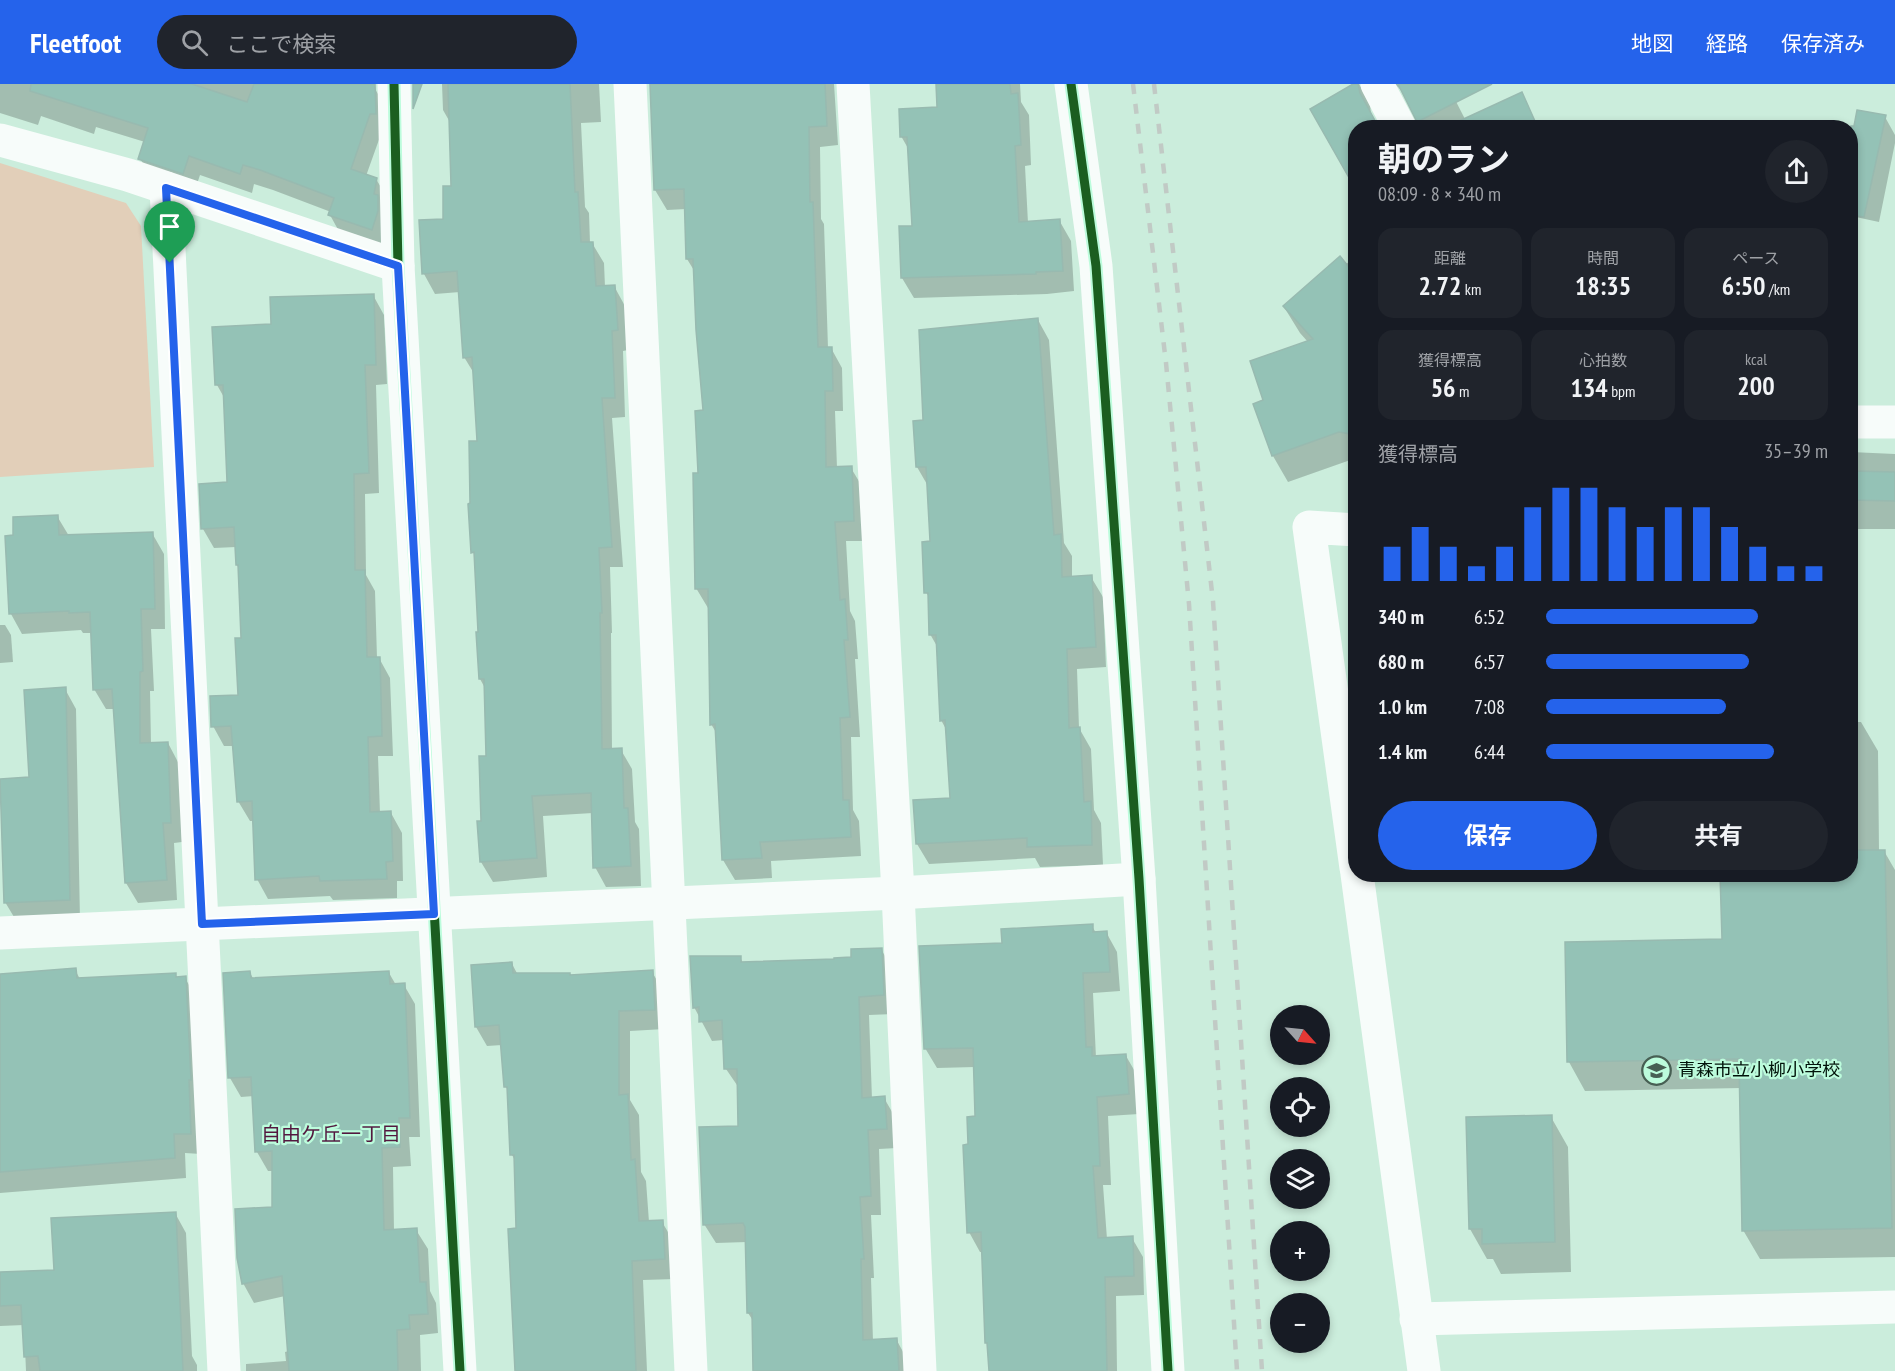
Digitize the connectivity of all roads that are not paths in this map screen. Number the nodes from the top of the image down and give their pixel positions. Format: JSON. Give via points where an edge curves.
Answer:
{"nodes":[{"id":1,"x":394,"y":84,"type":"edge"},
{"id":2,"x":630,"y":84,"type":"edge"},
{"id":3,"x":853,"y":84,"type":"edge"},
{"id":4,"x":1071,"y":84,"type":"edge"},
{"id":5,"x":1377,"y":84,"type":"edge"},
{"id":6,"x":1396,"y":120,"type":"edge"},
{"id":7,"x":0,"y":140,"type":"edge"},
{"id":8,"x":166,"y":188,"type":"junction"},
{"id":9,"x":398,"y":266,"type":"junction"},
{"id":10,"x":1858,"y":422,"type":"edge"},
{"id":11,"x":1895,"y":422,"type":"edge"},
{"id":12,"x":1348,"y":529,"type":"edge"},
{"id":13,"x":1348,"y":810,"type":"edge"},
{"id":14,"x":1139,"y":879,"type":"junction"},
{"id":15,"x":1358,"y":882,"type":"edge"},
{"id":16,"x":898,"y":893,"type":"junction"},
{"id":17,"x":669,"y":903,"type":"junction"},
{"id":18,"x":434,"y":914,"type":"junction"},
{"id":19,"x":202,"y":924,"type":"junction"},
{"id":20,"x":0,"y":933,"type":"edge"},
{"id":21,"x":1895,"y":1307,"type":"edge"},
{"id":22,"x":1416,"y":1319,"type":"junction"},
{"id":23,"x":224,"y":1371,"type":"edge"},
{"id":24,"x":460,"y":1371,"type":"edge"},
{"id":25,"x":691,"y":1371,"type":"edge"},
{"id":26,"x":920,"y":1371,"type":"edge"},
{"id":27,"x":1168,"y":1371,"type":"edge"},
{"id":28,"x":1424,"y":1371,"type":"edge"}],
"edges":[{"from":1,"to":9,"type":"street"},
{"from":2,"to":17,"type":"street"},
{"from":3,"to":16,"type":"street"},
{"from":4,"to":14,"type":"street","via":[[1096,266]]},
{"from":5,"to":6,"type":"street"},
{"from":7,"to":8,"type":"street"},
{"from":8,"to":9,"type":"street"},
{"from":8,"to":19,"type":"street"},
{"from":9,"to":18,"type":"street"},
{"from":10,"to":11,"type":"street"},
{"from":12,"to":13,"type":"street","via":[[1309,527]]},
{"from":14,"to":16,"type":"street"},
{"from":14,"to":27,"type":"street"},
{"from":15,"to":22,"type":"street"},
{"from":16,"to":17,"type":"street"},
{"from":16,"to":26,"type":"street"},
{"from":17,"to":18,"type":"street"},
{"from":17,"to":25,"type":"street"},
{"from":18,"to":19,"type":"street"},
{"from":18,"to":24,"type":"street"},
{"from":19,"to":20,"type":"street"},
{"from":19,"to":23,"type":"street"},
{"from":21,"to":22,"type":"street"},
{"from":22,"to":28,"type":"street"}]}
